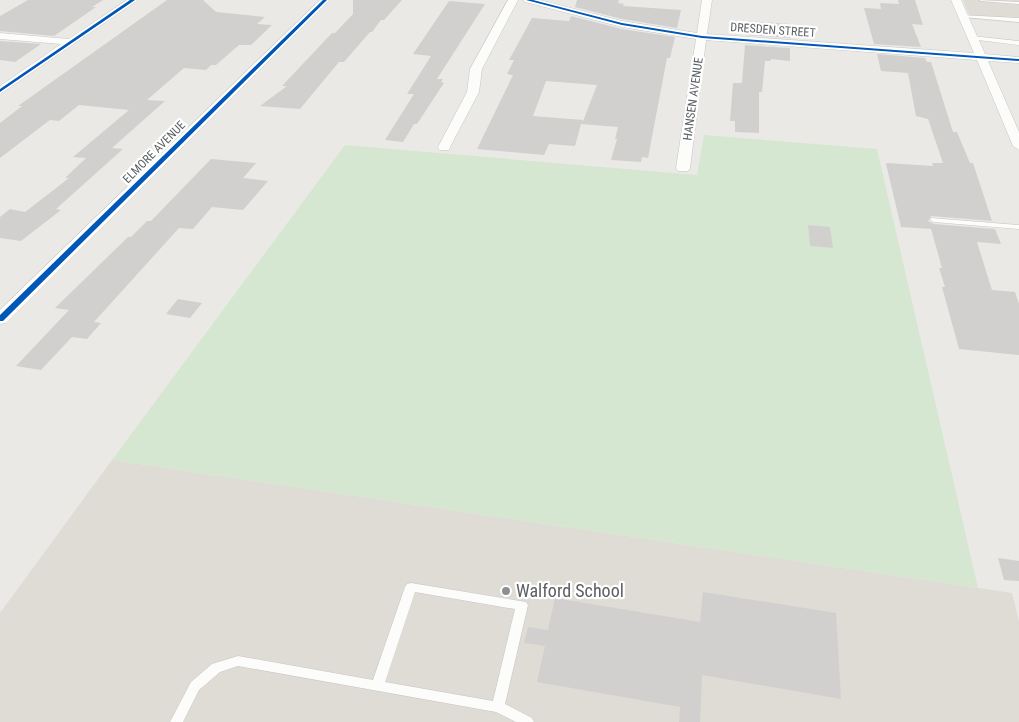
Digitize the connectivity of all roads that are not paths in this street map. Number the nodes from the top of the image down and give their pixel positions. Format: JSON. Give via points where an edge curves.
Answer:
{"nodes":[{"id":1,"x":133,"y":0,"type":"edge"},
{"id":2,"x":324,"y":0,"type":"edge"},
{"id":3,"x":513,"y":0,"type":"edge"},
{"id":4,"x":528,"y":0,"type":"edge"},
{"id":5,"x":707,"y":0,"type":"edge"},
{"id":6,"x":956,"y":0,"type":"edge"},
{"id":7,"x":982,"y":0,"type":"edge"},
{"id":8,"x":1019,"y":3,"type":"edge"},
{"id":9,"x":963,"y":16,"type":"junction"},
{"id":10,"x":1019,"y":20,"type":"edge"},
{"id":11,"x":0,"y":36,"type":"edge"},
{"id":12,"x":702,"y":37,"type":"junction"},
{"id":13,"x":972,"y":38,"type":"junction"},
{"id":14,"x":72,"y":42,"type":"junction"},
{"id":15,"x":1019,"y":42,"type":"edge"},
{"id":16,"x":980,"y":57,"type":"junction"},
{"id":17,"x":1019,"y":60,"type":"edge"},
{"id":18,"x":0,"y":91,"type":"edge"},
{"id":19,"x":1019,"y":146,"type":"edge"},
{"id":20,"x":444,"y":147,"type":"dead end"},
{"id":21,"x":683,"y":168,"type":"dead end"},
{"id":22,"x":934,"y":220,"type":"dead end"},
{"id":23,"x":1019,"y":227,"type":"edge"},
{"id":24,"x":0,"y":319,"type":"edge"},
{"id":25,"x":377,"y":686,"type":"junction"},
{"id":26,"x":498,"y":707,"type":"junction"},
{"id":27,"x":176,"y":722,"type":"edge"},
{"id":28,"x":528,"y":722,"type":"edge"}],
"edges":[{"from":1,"to":14,"type":"street"},
{"from":2,"to":24,"type":"street","name":"ELMORE AVENUE"},
{"from":3,"to":20,"type":"street","via":[[476,69],[474,92]]},
{"from":4,"to":12,"type":"street","name":"DRESDEN STREET","via":[[622,24]]},
{"from":5,"to":12,"type":"street","name":"HANSEN AVENUE"},
{"from":6,"to":9,"type":"street"},
{"from":7,"to":8,"type":"lane"},
{"from":9,"to":10,"type":"lane"},
{"from":9,"to":13,"type":"street"},
{"from":11,"to":14,"type":"street"},
{"from":12,"to":16,"type":"street","name":"DRESDEN STREET"},
{"from":12,"to":21,"type":"street","name":"HANSEN AVENUE"},
{"from":13,"to":15,"type":"lane"},
{"from":13,"to":16,"type":"street"},
{"from":14,"to":18,"type":"street"},
{"from":16,"to":17,"type":"street","name":"DRESDEN STREET"},
{"from":16,"to":19,"type":"street"},
{"from":22,"to":23,"type":"lane"},
{"from":25,"to":26,"type":"lane"},
{"from":25,"to":26,"type":"lane","via":[[411,587],[522,605]]},
{"from":25,"to":27,"type":"lane","via":[[238,661],[216,668],[195,686]]},
{"from":26,"to":28,"type":"lane"}]}
